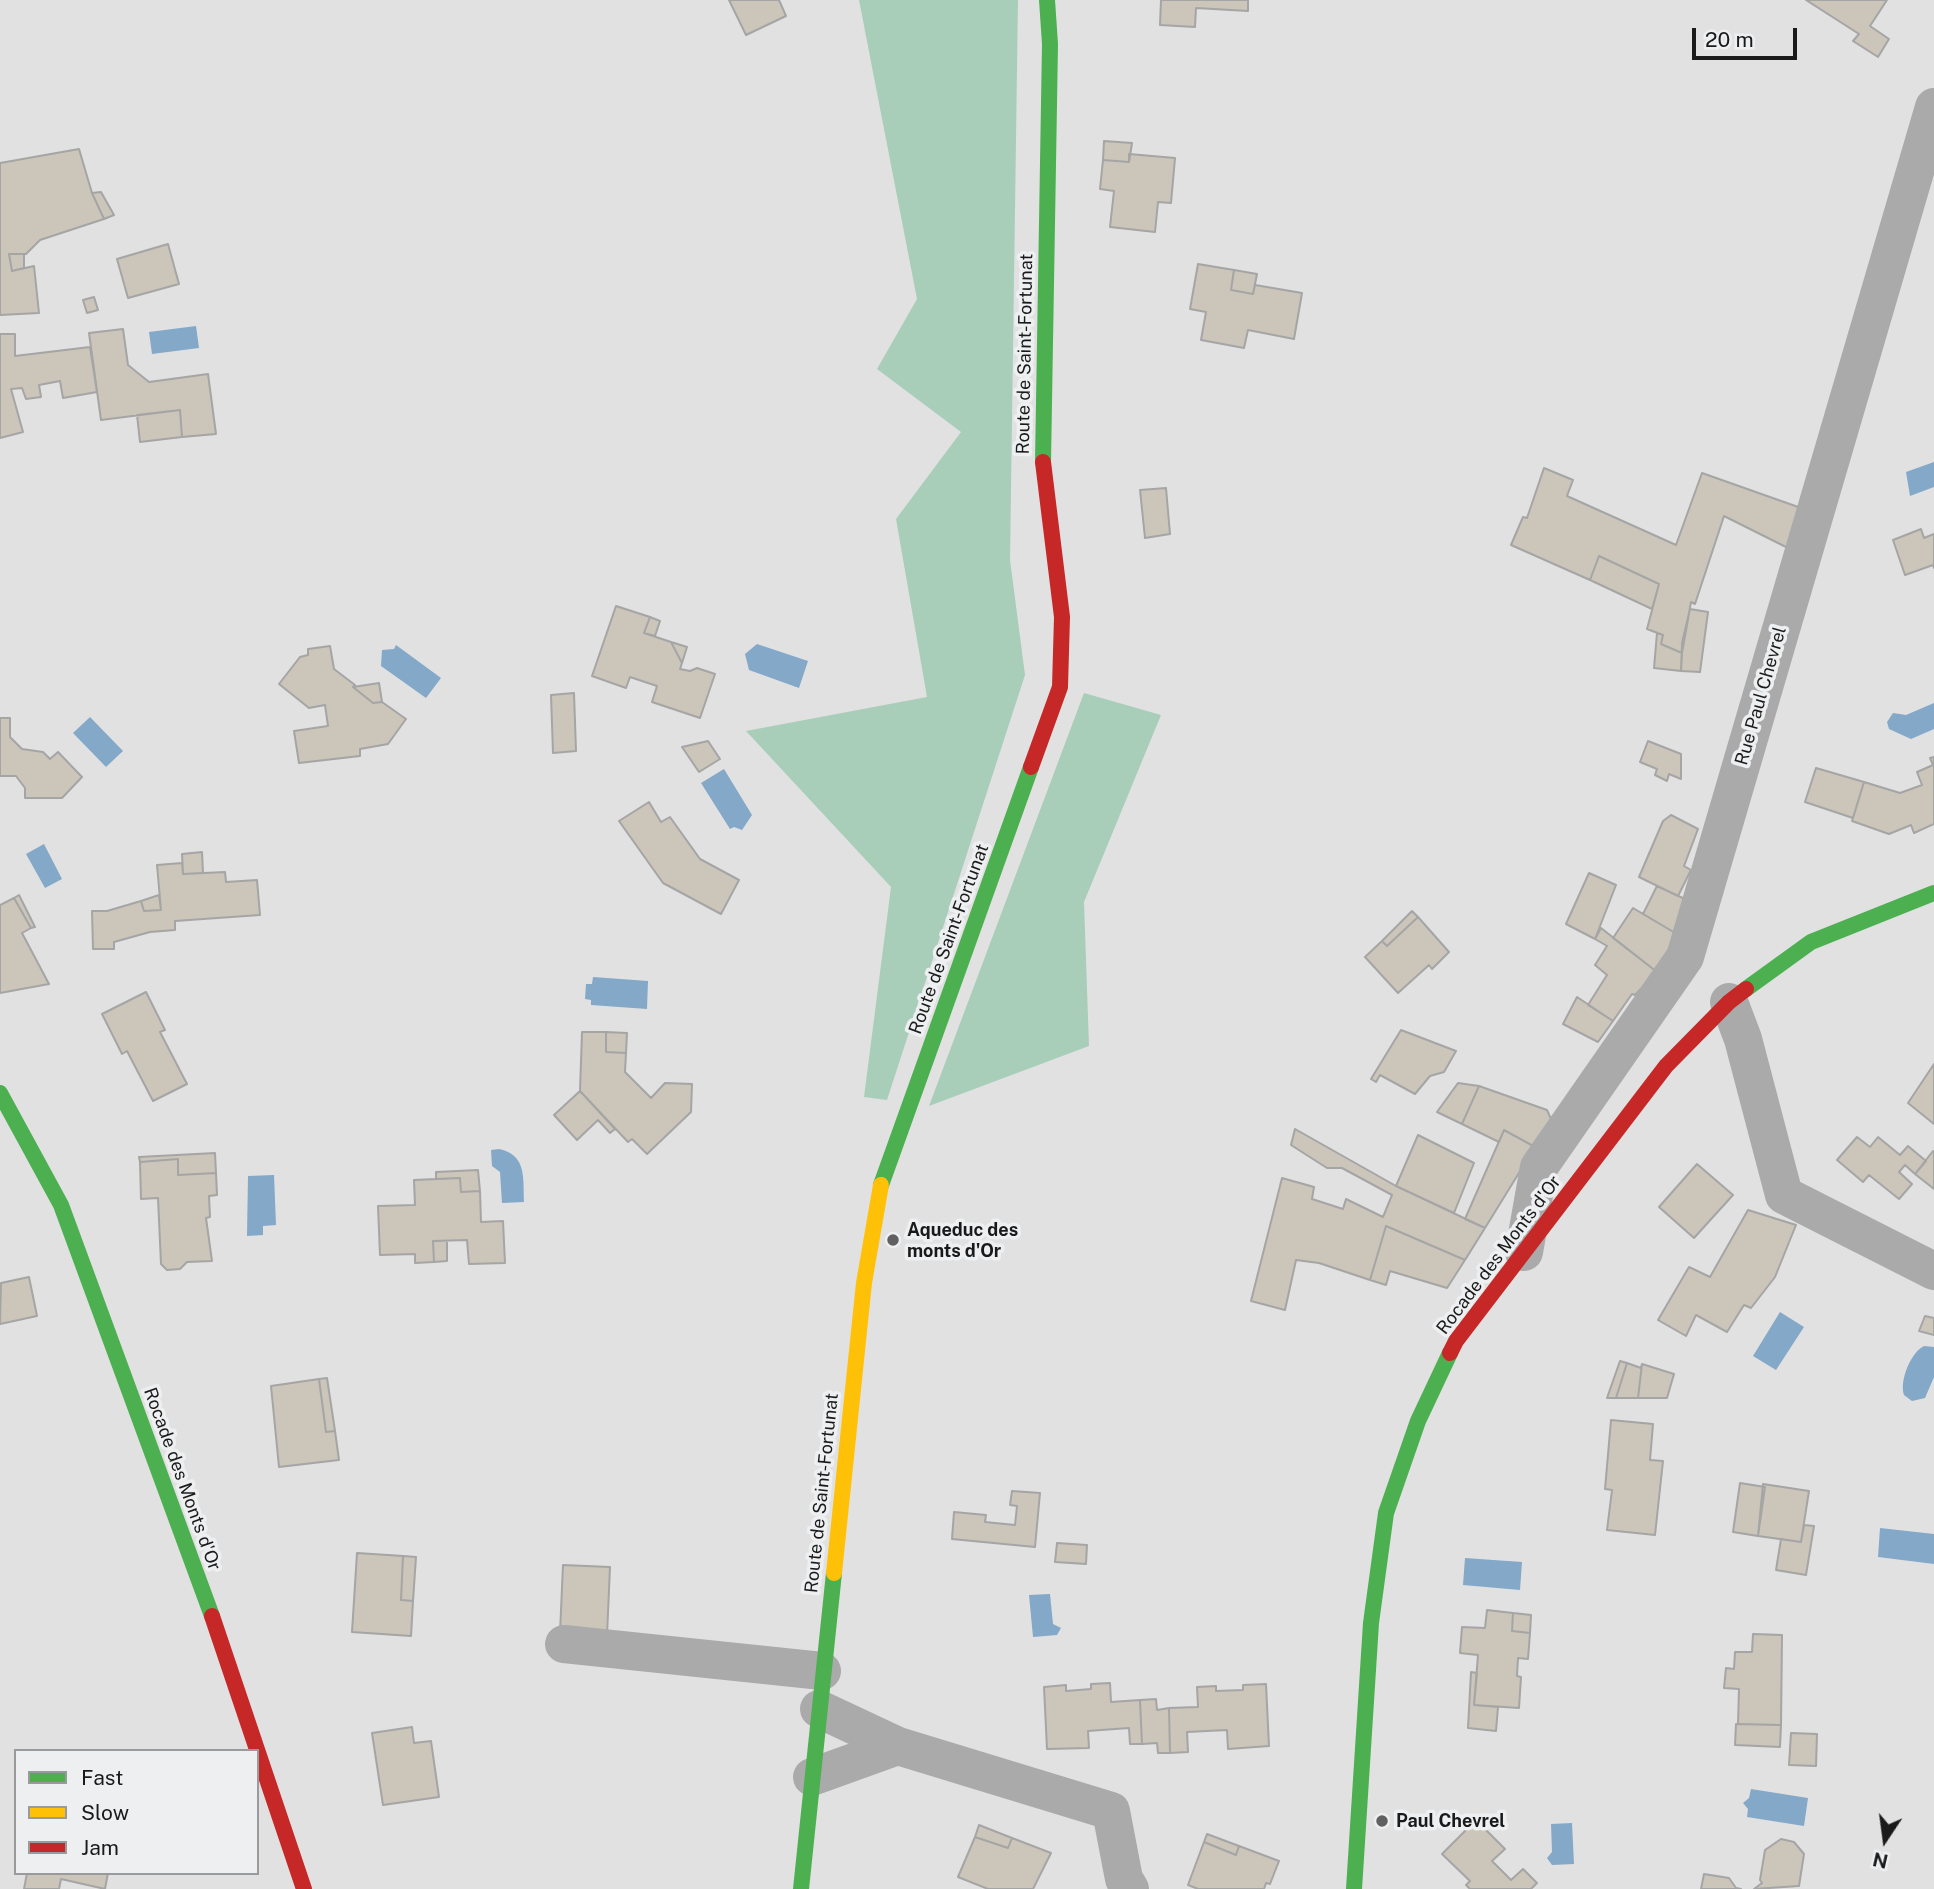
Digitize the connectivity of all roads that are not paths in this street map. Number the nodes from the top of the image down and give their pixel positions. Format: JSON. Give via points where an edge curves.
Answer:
{"nodes":[{"id":1,"x":1046,"y":0,"type":"edge"},
{"id":2,"x":1934,"y":107,"type":"edge"},
{"id":3,"x":1934,"y":893,"type":"edge"},
{"id":4,"x":1729,"y":1002,"type":"junction"},
{"id":5,"x":0,"y":1093,"type":"edge"},
{"id":6,"x":1524,"y":1252,"type":"junction"},
{"id":7,"x":1934,"y":1271,"type":"edge"},
{"id":8,"x":564,"y":1644,"type":"dead end"},
{"id":9,"x":822,"y":1671,"type":"junction"},
{"id":10,"x":819,"y":1709,"type":"junction"},
{"id":11,"x":898,"y":1746,"type":"junction"},
{"id":12,"x":258,"y":1749,"type":"edge"},
{"id":13,"x":259,"y":1753,"type":"edge"},
{"id":14,"x":812,"y":1777,"type":"junction"},
{"id":15,"x":1125,"y":1886,"type":"edge"},
{"id":16,"x":304,"y":1889,"type":"edge"},
{"id":17,"x":801,"y":1889,"type":"edge"},
{"id":18,"x":1354,"y":1889,"type":"edge"}],
"edges":[{"from":1,"to":9,"type":"street","name":"Route de Saint-Fortunat","via":[[1041,448],[1062,617],[1060,687],[881,1183],[864,1283]]},
{"from":2,"to":6,"type":"street","name":"Rue Paul Chevrel","via":[[1685,957],[1539,1167]]},
{"from":3,"to":4,"type":"street","name":"Rocade des Monts d'Or","via":[[1811,942]]},
{"from":4,"to":6,"type":"street","name":"Rocade des Monts d'Or","via":[[1667,1066]]},
{"from":4,"to":7,"type":"street","via":[[1784,1195]]},
{"from":5,"to":12,"type":"street","name":"Rocade des Monts d'Or","via":[[61,1205]]},
{"from":6,"to":18,"type":"street","name":"Rocade des Monts d'Or","via":[[1456,1341],[1418,1420],[1386,1513],[1371,1623]]},
{"from":8,"to":9,"type":"street"},
{"from":9,"to":10,"type":"street","name":"Route de Saint-Fortunat"},
{"from":10,"to":11,"type":"street"},
{"from":10,"to":14,"type":"street","name":"Route de Saint-Fortunat"},
{"from":11,"to":14,"type":"street"},
{"from":11,"to":15,"type":"street","via":[[1111,1811]]},
{"from":13,"to":16,"type":"street","name":"Rocade des Monts d'Or"},
{"from":14,"to":17,"type":"street","name":"Route de Saint-Fortunat"}]}
